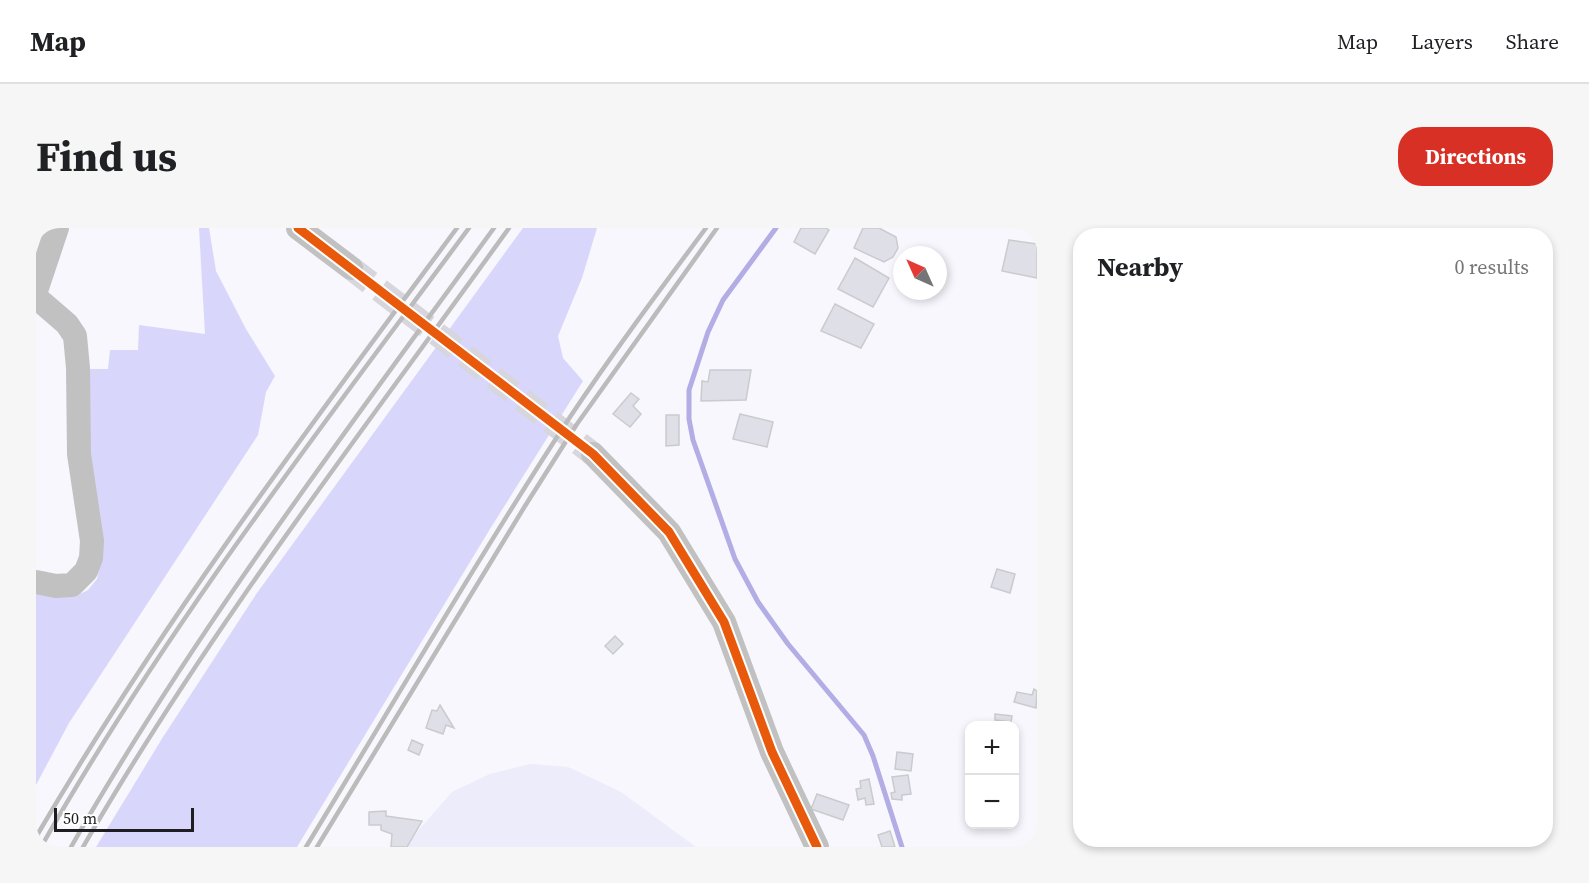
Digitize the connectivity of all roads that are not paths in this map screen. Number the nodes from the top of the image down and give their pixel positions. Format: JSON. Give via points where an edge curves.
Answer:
{"nodes":[{"id":1,"x":57,"y":228,"type":"edge"},
{"id":2,"x":298,"y":228,"type":"edge"},
{"id":3,"x":351,"y":268,"type":"tunnel mouth"},
{"id":4,"x":36,"y":292,"type":"edge"},
{"id":5,"x":593,"y":454,"type":"tunnel mouth"},
{"id":6,"x":36,"y":582,"type":"edge"},
{"id":7,"x":817,"y":847,"type":"edge"}],
"edges":[{"from":1,"to":4,"type":"street"},
{"from":2,"to":3,"type":"street"},
{"from":4,"to":6,"type":"street","via":[[38,299],[75,336],[79,454],[92,541],[86,571],[72,585]]},
{"from":5,"to":7,"type":"street","via":[[669,532],[724,622],[772,752]]}]}
